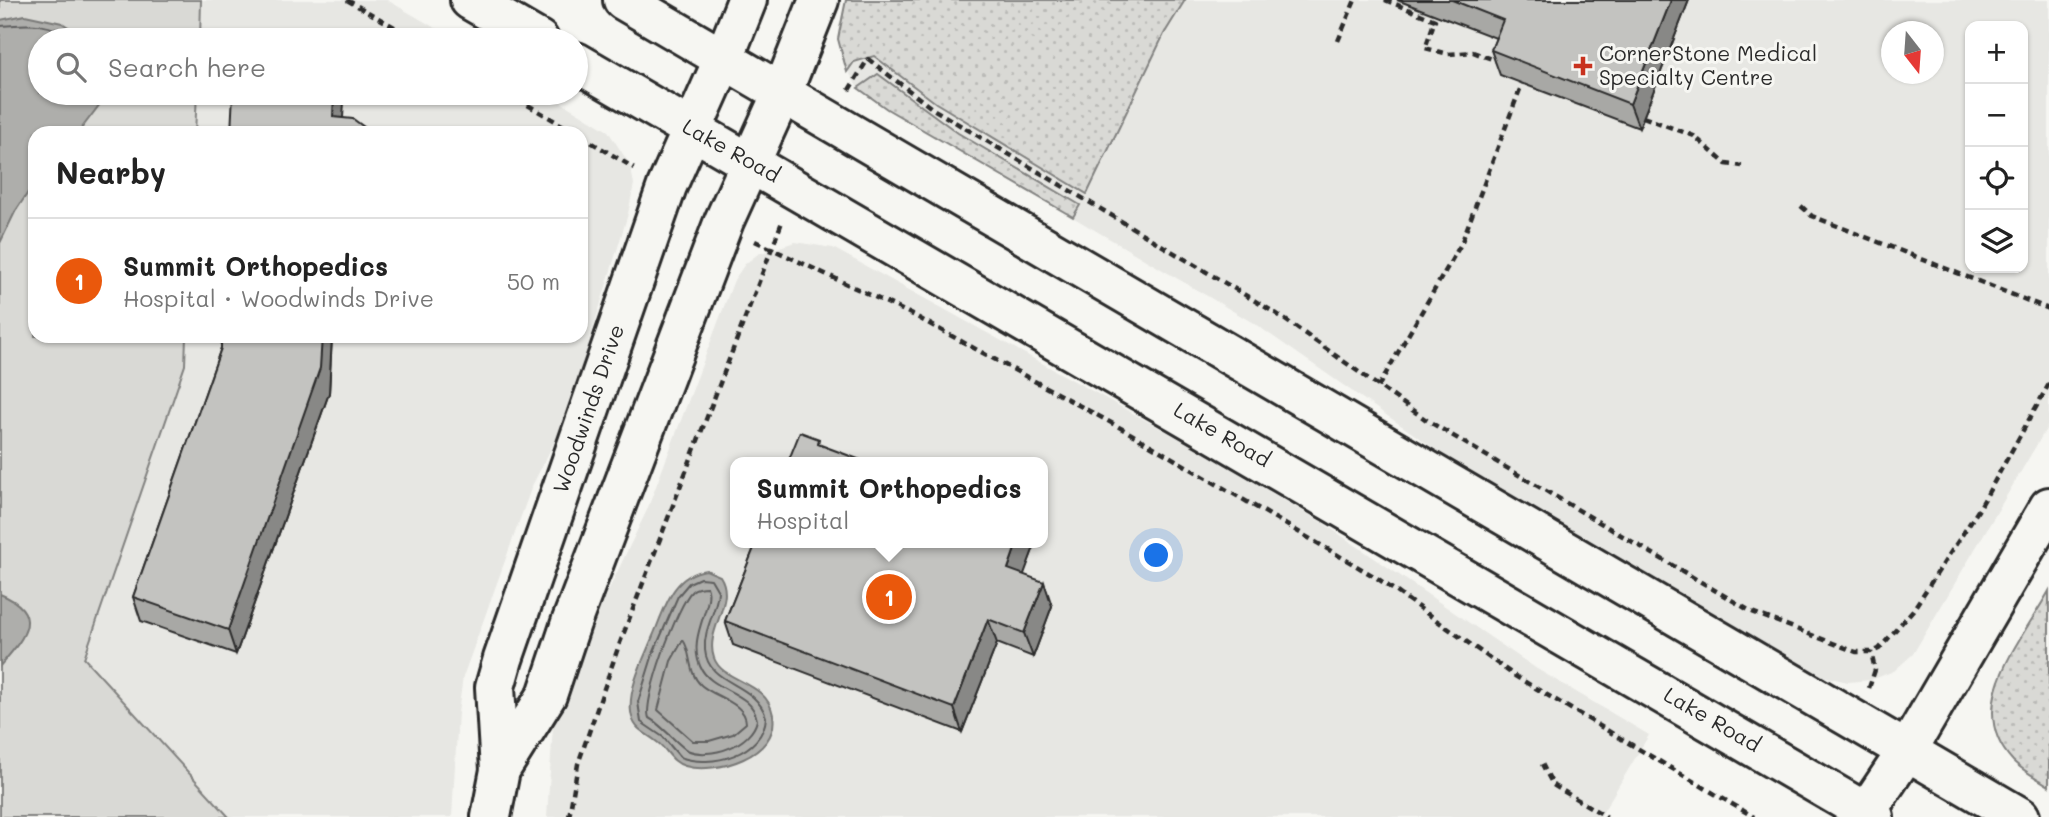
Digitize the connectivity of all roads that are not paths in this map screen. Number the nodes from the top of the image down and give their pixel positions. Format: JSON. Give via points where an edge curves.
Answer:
{"nodes":[{"id":1,"x":470,"y":0,"type":"edge"},
{"id":2,"x":623,"y":0,"type":"edge"},
{"id":3,"x":747,"y":0,"type":"edge"},
{"id":4,"x":820,"y":0,"type":"edge"},
{"id":5,"x":518,"y":28,"type":"edge"},
{"id":6,"x":724,"y":58,"type":"junction"},
{"id":7,"x":588,"y":69,"type":"edge"},
{"id":8,"x":782,"y":93,"type":"junction"},
{"id":9,"x":692,"y":130,"type":"junction"},
{"id":10,"x":751,"y":162,"type":"junction"},
{"id":11,"x":2049,"y":507,"type":"edge"},
{"id":12,"x":1906,"y":751,"type":"junction"},
{"id":13,"x":500,"y":770,"type":"junction"},
{"id":14,"x":1870,"y":815,"type":"edge"},
{"id":15,"x":491,"y":817,"type":"edge"},
{"id":16,"x":2020,"y":817,"type":"edge"}],
"edges":[{"from":1,"to":5,"type":"main road"},
{"from":2,"to":6,"type":"main road"},
{"from":3,"to":6,"type":"main road","name":"Woodwinds Drive"},
{"from":4,"to":8,"type":"main road","name":"Woodwinds Drive"},
{"from":6,"to":8,"type":"main road"},
{"from":6,"to":9,"type":"main road","name":"Woodwinds Drive"},
{"from":7,"to":9,"type":"main road","name":"Lake Road"},
{"from":8,"to":10,"type":"main road","name":"Woodwinds Drive"},
{"from":8,"to":12,"type":"main road"},
{"from":9,"to":10,"type":"main road","name":"Lake Road"},
{"from":9,"to":13,"type":"main road","name":"Woodwinds Drive","via":[[663,199],[500,668],[495,687]]},
{"from":10,"to":13,"type":"main road","name":"Woodwinds Drive","via":[[719,233],[547,695]]},
{"from":10,"to":14,"type":"main road","name":"Lake Road"},
{"from":11,"to":12,"type":"main road"},
{"from":12,"to":14,"type":"main road"},
{"from":12,"to":16,"type":"main road"},
{"from":13,"to":15,"type":"main road","name":"Woodwinds Drive"}]}
